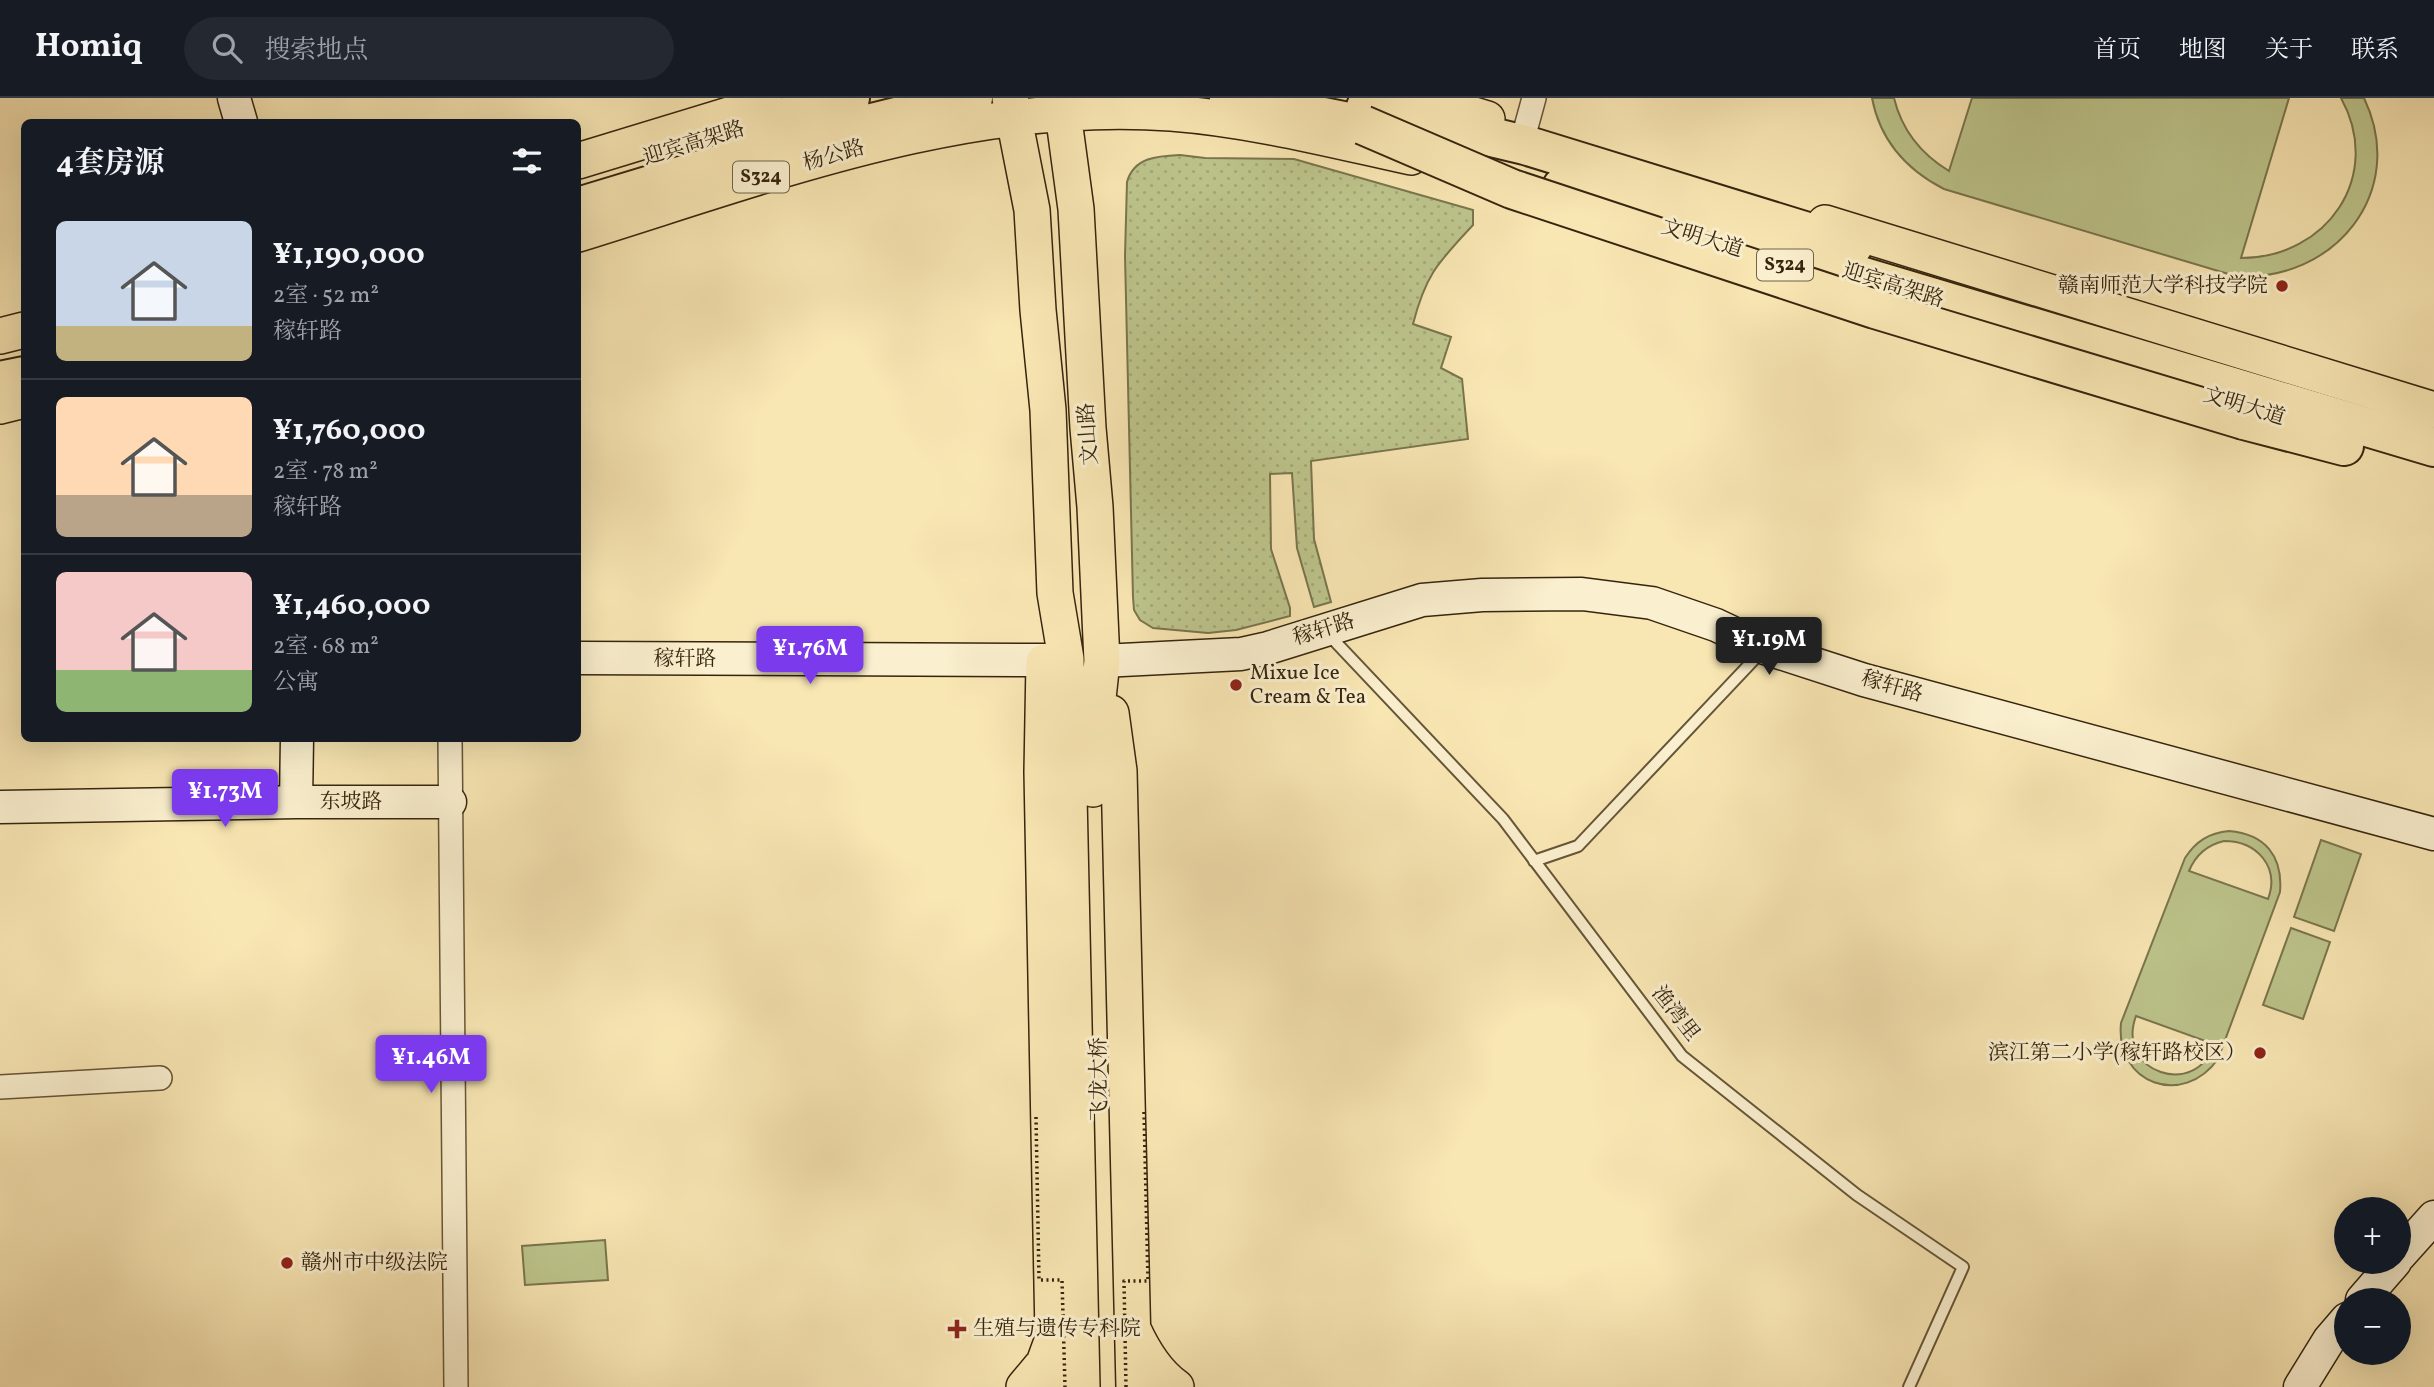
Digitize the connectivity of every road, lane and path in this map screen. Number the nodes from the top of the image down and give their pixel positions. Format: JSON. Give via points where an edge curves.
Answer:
{"nodes":[{"id":1,"x":234,"y":98,"type":"edge"},
{"id":2,"x":785,"y":98,"type":"edge"},
{"id":3,"x":850,"y":98,"type":"edge"},
{"id":4,"x":973,"y":98,"type":"edge"},
{"id":5,"x":1229,"y":98,"type":"edge"},
{"id":6,"x":1328,"y":98,"type":"edge"},
{"id":7,"x":1418,"y":98,"type":"edge"},
{"id":8,"x":1534,"y":98,"type":"edge"},
{"id":9,"x":1063,"y":105,"type":"edge"},
{"id":10,"x":1013,"y":108,"type":"edge"},
{"id":11,"x":241,"y":119,"type":"edge"},
{"id":12,"x":1363,"y":125,"type":"junction"},
{"id":13,"x":1525,"y":131,"type":"junction"},
{"id":14,"x":581,"y":160,"type":"edge"},
{"id":15,"x":581,"y":179,"type":"edge"},
{"id":16,"x":581,"y":206,"type":"edge"},
{"id":17,"x":581,"y":233,"type":"edge"},
{"id":18,"x":21,"y":331,"type":"edge"},
{"id":19,"x":0,"y":336,"type":"edge"},
{"id":20,"x":21,"y":353,"type":"edge"},
{"id":21,"x":0,"y":357,"type":"edge"},
{"id":22,"x":21,"y":377,"type":"edge"},
{"id":23,"x":0,"y":381,"type":"edge"},
{"id":24,"x":21,"y":401,"type":"edge"},
{"id":25,"x":0,"y":406,"type":"edge"},
{"id":26,"x":2434,"y":410,"type":"edge"},
{"id":27,"x":2434,"y":425,"type":"edge"},
{"id":28,"x":2434,"y":447,"type":"edge"},
{"id":29,"x":2434,"y":467,"type":"edge"},
{"id":30,"x":1055,"y":593,"type":"junction"},
{"id":31,"x":1323,"y":630,"type":"junction"},
{"id":32,"x":1765,"y":648,"type":"junction"},
{"id":33,"x":581,"y":658,"type":"edge"},
{"id":34,"x":1044,"y":660,"type":"junction"},
{"id":35,"x":1102,"y":661,"type":"junction"},
{"id":36,"x":297,"y":742,"type":"edge"},
{"id":37,"x":450,"y":742,"type":"edge"},
{"id":38,"x":1081,"y":771,"type":"junction"},
{"id":39,"x":296,"y":802,"type":"junction"},
{"id":40,"x":450,"y":802,"type":"junction"},
{"id":41,"x":0,"y":807,"type":"edge"},
{"id":42,"x":2434,"y":834,"type":"edge"},
{"id":43,"x":1534,"y":861,"type":"junction"},
{"id":44,"x":160,"y":1078,"type":"dead end"},
{"id":45,"x":0,"y":1087,"type":"edge"},
{"id":46,"x":1144,"y":1112,"type":"dead end"},
{"id":47,"x":1036,"y":1117,"type":"dead end"},
{"id":48,"x":2434,"y":1217,"type":"edge"},
{"id":49,"x":2411,"y":1243,"type":"edge"},
{"id":50,"x":2385,"y":1274,"type":"edge"},
{"id":51,"x":2372,"y":1288,"type":"edge"},
{"id":52,"x":1132,"y":1327,"type":"junction"},
{"id":53,"x":2334,"y":1334,"type":"edge"},
{"id":54,"x":1053,"y":1338,"type":"junction"},
{"id":55,"x":456,"y":1387,"type":"edge"},
{"id":56,"x":1024,"y":1387,"type":"edge"},
{"id":57,"x":1054,"y":1387,"type":"edge"},
{"id":58,"x":1065,"y":1387,"type":"edge"},
{"id":59,"x":1082,"y":1387,"type":"edge"},
{"id":60,"x":1107,"y":1387,"type":"edge"},
{"id":61,"x":1126,"y":1387,"type":"edge"},
{"id":62,"x":1134,"y":1387,"type":"edge"},
{"id":63,"x":1176,"y":1387,"type":"edge"},
{"id":64,"x":1909,"y":1387,"type":"edge"},
{"id":65,"x":2300,"y":1387,"type":"edge"}],
"edges":[{"from":1,"to":11,"type":"street"},
{"from":2,"to":14,"type":"main road"},
{"from":3,"to":15,"type":"highway","name":"迎宾高架路"},
{"from":4,"to":16,"type":"highway","name":"迎宾高架路","via":[[783,145]]},
{"from":5,"to":12,"type":"highway","name":"迎宾高架路"},
{"from":6,"to":27,"type":"highway","name":"迎宾高架路","via":[[1525,145]]},
{"from":7,"to":13,"type":"main road","number":"S324"},
{"from":8,"to":13,"type":"street"},
{"from":9,"to":10,"type":"main road","name":"文明大道","number":"S324"},
{"from":9,"to":29,"type":"main road","name":"文明大道","number":"S324","via":[[1228,120],[1510,180]]},
{"from":9,"to":35,"type":"main road","name":"文山路","via":[[1076,209]]},
{"from":10,"to":17,"type":"main road","name":"杨公路","number":"S324","via":[[785,170]]},
{"from":10,"to":30,"type":"main road","name":"文山路","via":[[1032,210],[1048,410]]},
{"from":12,"to":28,"type":"highway","name":"迎宾高架路","bridge":true},
{"from":12,"to":29,"type":"highway","bridge":true,"via":[[1512,189],[1875,309],[2244,420]]},
{"from":13,"to":26,"type":"main road","number":"S324"},
{"from":18,"to":19,"type":"main road"},
{"from":20,"to":21,"type":"highway"},
{"from":22,"to":23,"type":"highway"},
{"from":24,"to":25,"type":"main road"},
{"from":30,"to":34,"type":"main road"},
{"from":30,"to":38,"type":"main road","name":"文山路"},
{"from":31,"to":32,"type":"street","name":"稼轩路","via":[[1422,600],[1582,594],[1652,603]]},
{"from":31,"to":35,"type":"street","name":"稼轩路","via":[[1241,654]]},
{"from":31,"to":43,"type":"lane","name":"渔湾里","via":[[1503,819]]},
{"from":32,"to":42,"type":"street","name":"稼轩路","via":[[1864,680]]},
{"from":32,"to":43,"type":"lane","via":[[1578,846]]},
{"from":33,"to":34,"type":"street","name":"稼轩路"},
{"from":34,"to":54,"type":"main road"},
{"from":35,"to":38,"type":"main road","name":"文山路","via":[[1093,744]]},
{"from":35,"to":52,"type":"main road","via":[[1119,771]]},
{"from":36,"to":39,"type":"street"},
{"from":37,"to":40,"type":"street"},
{"from":38,"to":59,"type":"main road","name":"飞龙大桥"},
{"from":38,"to":60,"type":"main road","name":"飞龙大桥"},
{"from":39,"to":40,"type":"street","name":"东坡路"},
{"from":39,"to":41,"type":"street","name":"东坡路"},
{"from":40,"to":55,"type":"street"},
{"from":43,"to":64,"type":"lane","name":"渔湾里","via":[[1682,1056],[1857,1195],[1963,1267]]},
{"from":44,"to":45,"type":"street"},
{"from":46,"to":61,"type":"path","bridge":true,"via":[[1148,1281],[1124,1281]]},
{"from":47,"to":58,"type":"path","bridge":true,"via":[[1039,1280],[1062,1280]]},
{"from":48,"to":49,"type":"street"},
{"from":50,"to":51,"type":"street"},
{"from":52,"to":62,"type":"main road"},
{"from":52,"to":63,"type":"main road","via":[[1149,1358]]},
{"from":53,"to":65,"type":"street"},
{"from":54,"to":56,"type":"main road","via":[[1044,1363]]},
{"from":54,"to":57,"type":"main road"}]}
